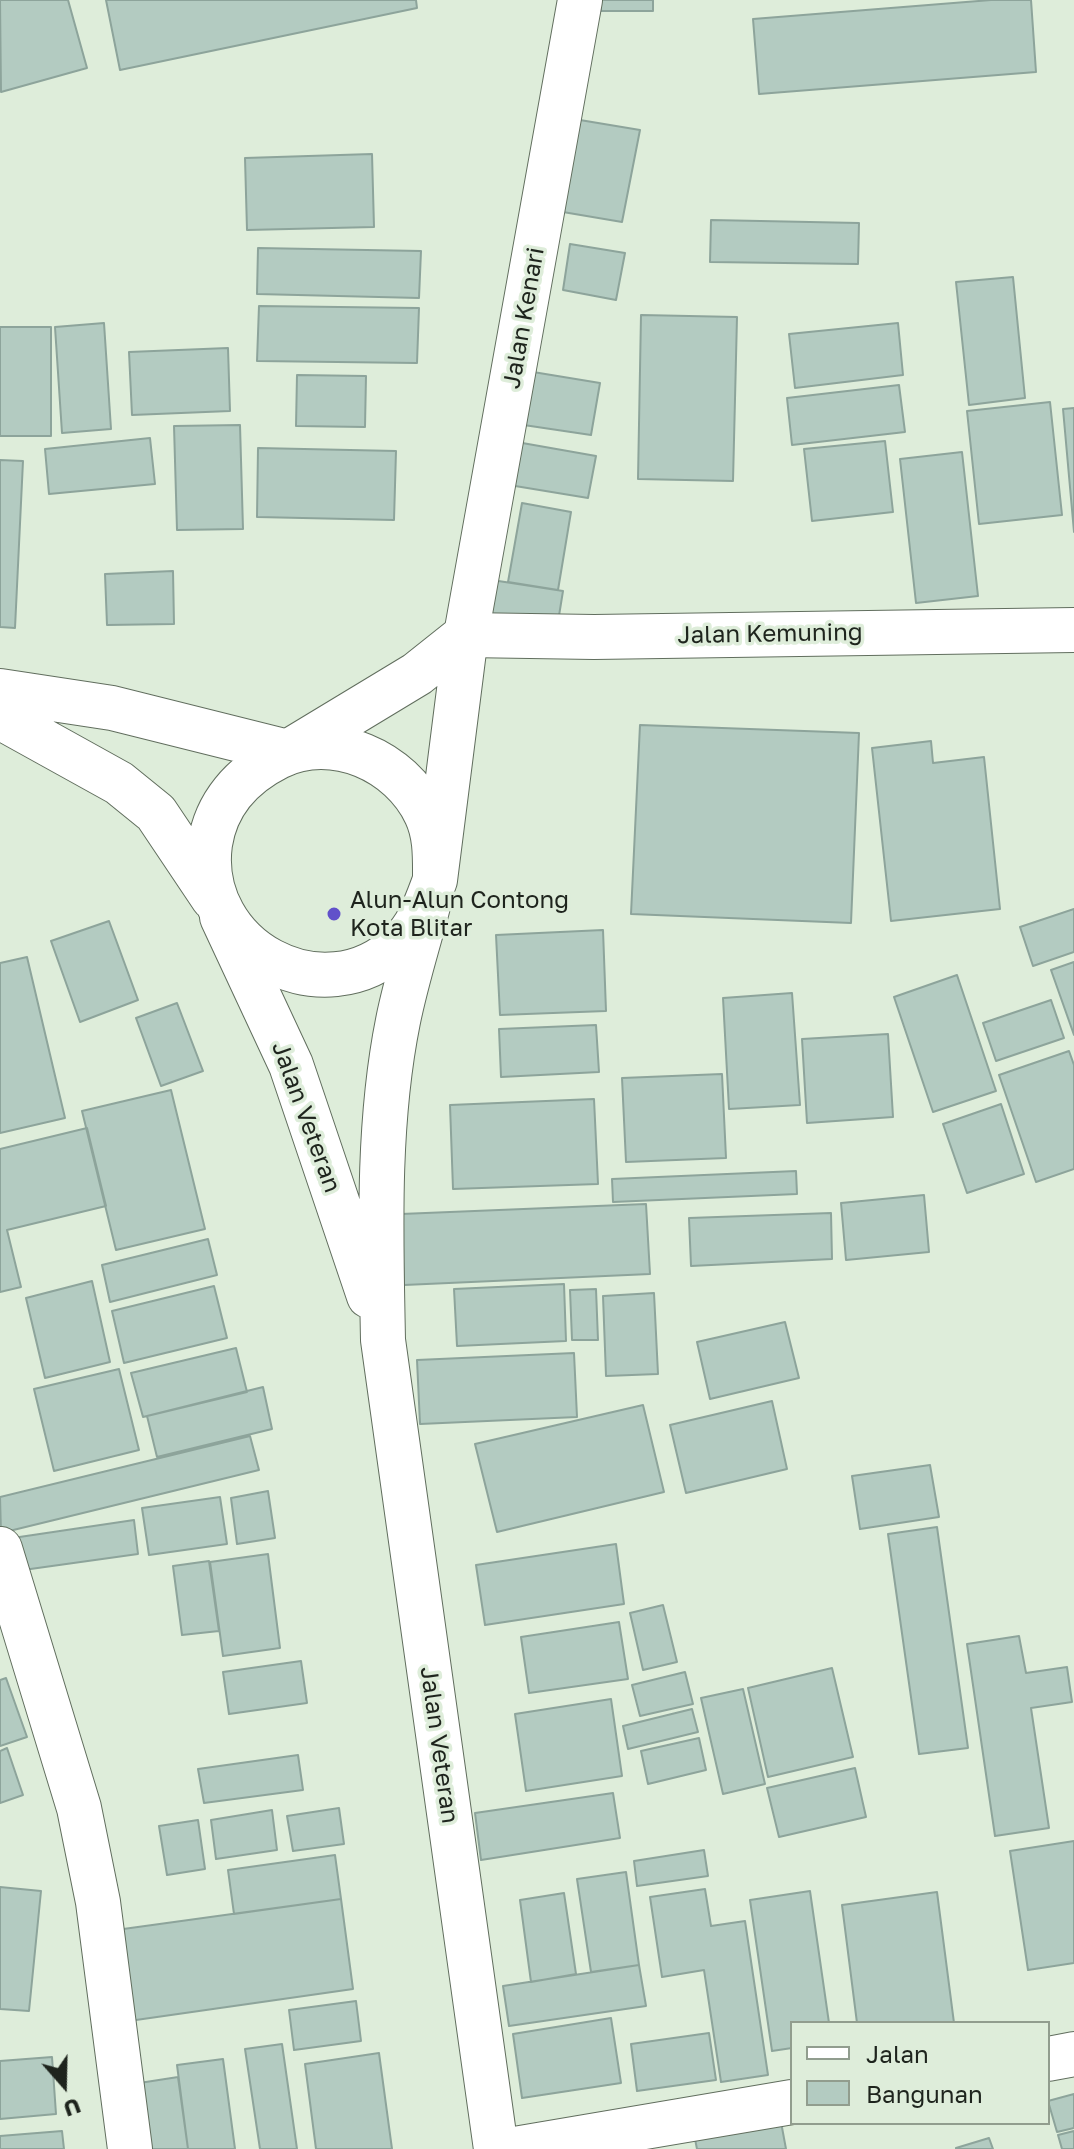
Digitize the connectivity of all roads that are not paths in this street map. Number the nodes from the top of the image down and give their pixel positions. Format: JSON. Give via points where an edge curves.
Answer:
{"nodes":[{"id":1,"x":580,"y":0,"type":"edge"},
{"id":2,"x":1074,"y":630,"type":"edge"},
{"id":3,"x":466,"y":635,"type":"junction"},
{"id":4,"x":0,"y":691,"type":"edge"},
{"id":5,"x":0,"y":717,"type":"edge"},
{"id":6,"x":288,"y":752,"type":"junction"},
{"id":7,"x":435,"y":880,"type":"junction"},
{"id":8,"x":214,"y":900,"type":"junction"},
{"id":9,"x":383,"y":1340,"type":"junction"},
{"id":10,"x":0,"y":1549,"type":"edge"},
{"id":11,"x":1074,"y":2054,"type":"edge"},
{"id":12,"x":1050,"y":2059,"type":"edge"},
{"id":13,"x":790,"y":2102,"type":"edge"},
{"id":14,"x":130,"y":2149,"type":"edge"},
{"id":15,"x":496,"y":2149,"type":"edge"},
{"id":16,"x":515,"y":2149,"type":"edge"}],
"edges":[{"from":1,"to":3,"type":"main road","name":"Jalan Kenari"},
{"from":2,"to":3,"type":"main road","name":"Jalan Kemuning"},
{"from":3,"to":6,"type":"main road","via":[[417,674]]},
{"from":3,"to":7,"type":"main road","name":"Jalan Kenari"},
{"from":4,"to":6,"type":"main road","via":[[112,708]]},
{"from":5,"to":8,"type":"main road","via":[[119,783],[156,813]]},
{"from":6,"to":7,"type":"main road","via":[[321,747],[353,751],[401,779],[427,815],[436,848]]},
{"from":6,"to":8,"type":"main road","via":[[254,769],[229,795],[211,840],[208,864]]},
{"from":7,"to":8,"type":"main road","via":[[422,916],[399,944],[367,965],[332,974],[295,971],[261,956],[233,932]]},
{"from":7,"to":9,"type":"main road","name":"Jalan Veteran","via":[[398,1022],[390,1089],[380,1210]]},
{"from":8,"to":9,"type":"main road","name":"Jalan Veteran","via":[[291,1065]]},
{"from":9,"to":15,"type":"main road","name":"Jalan Veteran"},
{"from":10,"to":14,"type":"main road","via":[[79,1808],[98,1902]]},
{"from":11,"to":12,"type":"main road"},
{"from":13,"to":16,"type":"main road"}]}
